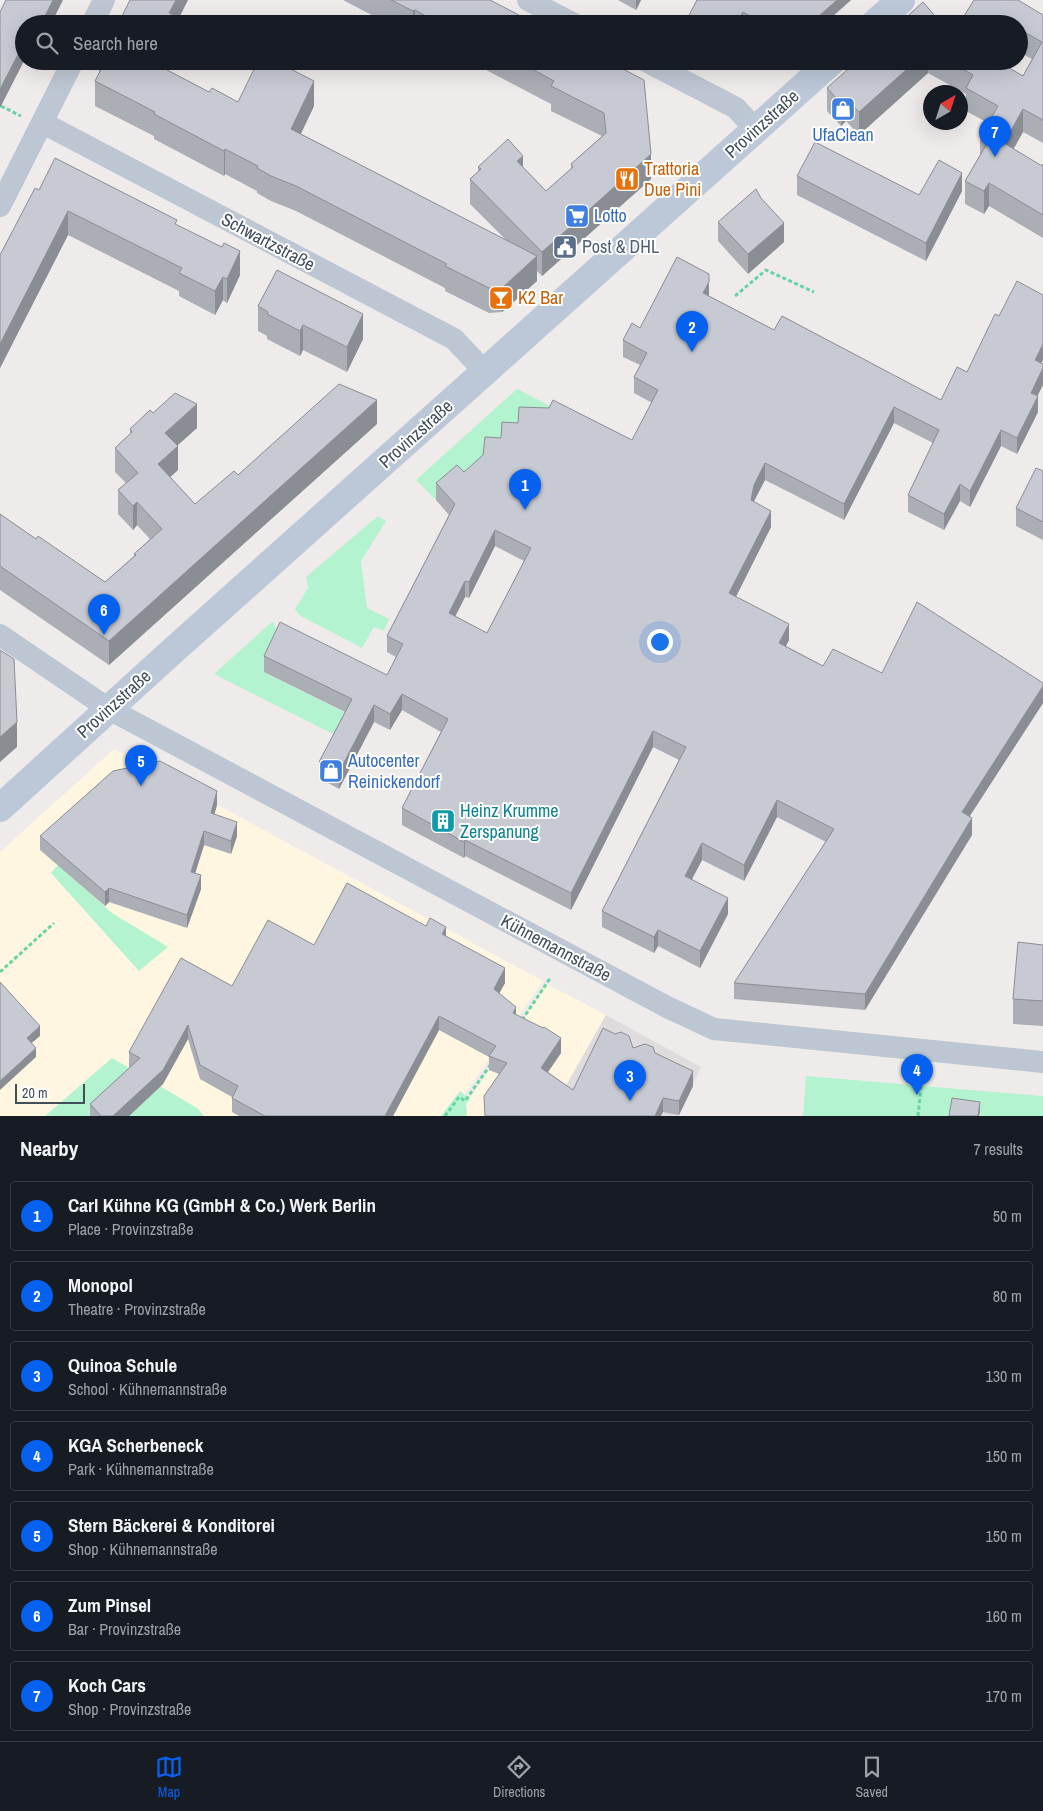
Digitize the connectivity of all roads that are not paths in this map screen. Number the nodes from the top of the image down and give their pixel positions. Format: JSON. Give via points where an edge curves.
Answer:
{"nodes":[{"id":1,"x":104,"y":0,"type":"edge"},
{"id":2,"x":528,"y":0,"type":"edge"},
{"id":3,"x":901,"y":0,"type":"edge"},
{"id":4,"x":96,"y":15,"type":"edge"},
{"id":5,"x":557,"y":15,"type":"edge"},
{"id":6,"x":884,"y":15,"type":"edge"},
{"id":7,"x":70,"y":70,"type":"edge"},
{"id":8,"x":663,"y":70,"type":"edge"},
{"id":9,"x":822,"y":70,"type":"edge"},
{"id":10,"x":43,"y":123,"type":"junction"},
{"id":11,"x":756,"y":130,"type":"junction"},
{"id":12,"x":0,"y":206,"type":"edge"},
{"id":13,"x":485,"y":372,"type":"junction"},
{"id":14,"x":0,"y":635,"type":"edge"},
{"id":15,"x":108,"y":709,"type":"junction"},
{"id":16,"x":0,"y":808,"type":"edge"},
{"id":17,"x":1043,"y":1062,"type":"edge"}],
"edges":[{"from":1,"to":4,"type":"street"},
{"from":2,"to":5,"type":"street"},
{"from":3,"to":6,"type":"main road"},
{"from":7,"to":10,"type":"street"},
{"from":8,"to":11,"type":"street","via":[[736,108]]},
{"from":9,"to":11,"type":"main road","name":"Provinzstraße"},
{"from":10,"to":12,"type":"street"},
{"from":10,"to":13,"type":"street","name":"Schwartzstraße","via":[[454,339]]},
{"from":11,"to":13,"type":"main road","name":"Provinzstraße"},
{"from":13,"to":15,"type":"main road","name":"Provinzstraße"},
{"from":14,"to":15,"type":"street","name":"Kühnemannstraße"},
{"from":15,"to":16,"type":"main road","name":"Provinzstraße"},
{"from":15,"to":17,"type":"street","name":"Kühnemannstraße","via":[[691,1020],[714,1029]]}]}
